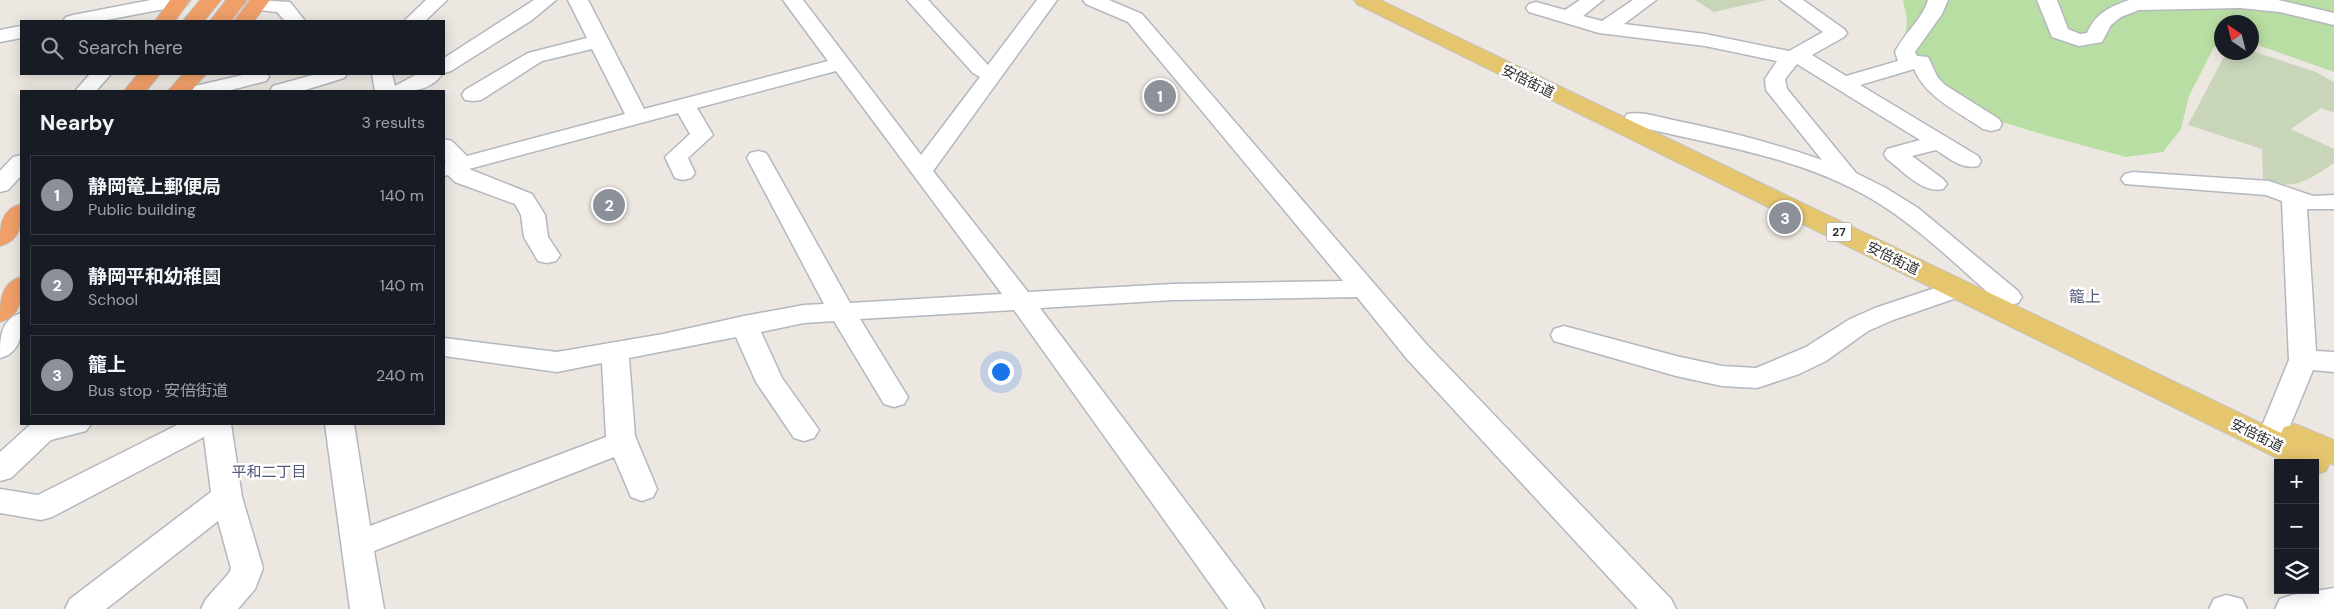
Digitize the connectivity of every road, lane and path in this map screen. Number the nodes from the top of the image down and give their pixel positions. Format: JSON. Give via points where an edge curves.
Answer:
{"nodes":[{"id":1,"x":180,"y":0,"type":"edge"},
{"id":2,"x":211,"y":0,"type":"edge"},
{"id":3,"x":437,"y":0,"type":"edge"},
{"id":4,"x":546,"y":0,"type":"edge"},
{"id":5,"x":578,"y":0,"type":"edge"},
{"id":6,"x":794,"y":0,"type":"edge"},
{"id":7,"x":917,"y":0,"type":"edge"},
{"id":8,"x":1047,"y":0,"type":"edge"},
{"id":9,"x":1093,"y":0,"type":"edge"},
{"id":10,"x":1364,"y":0,"type":"edge"},
{"id":11,"x":1388,"y":0,"type":"edge"},
{"id":12,"x":1593,"y":0,"type":"edge"},
{"id":13,"x":1646,"y":0,"type":"edge"},
{"id":14,"x":1790,"y":0,"type":"edge"},
{"id":15,"x":1938,"y":0,"type":"edge"},
{"id":16,"x":2047,"y":0,"type":"edge"},
{"id":17,"x":251,"y":2,"type":"edge"},
{"id":18,"x":100,"y":8,"type":"edge"},
{"id":19,"x":1536,"y":8,"type":"dead end"},
{"id":20,"x":1568,"y":17,"type":"junction"},
{"id":21,"x":2334,"y":19,"type":"edge"},
{"id":22,"x":75,"y":20,"type":"edge"},
{"id":23,"x":166,"y":20,"type":"edge"},
{"id":24,"x":194,"y":20,"type":"edge"},
{"id":25,"x":222,"y":20,"type":"edge"},
{"id":26,"x":244,"y":20,"type":"edge"},
{"id":27,"x":295,"y":20,"type":"edge"},
{"id":28,"x":415,"y":20,"type":"edge"},
{"id":29,"x":1606,"y":28,"type":"junction"},
{"id":30,"x":20,"y":32,"type":"edge"},
{"id":31,"x":0,"y":36,"type":"edge"},
{"id":32,"x":599,"y":41,"type":"junction"},
{"id":33,"x":1795,"y":56,"type":"junction"},
{"id":34,"x":839,"y":64,"type":"junction"},
{"id":35,"x":1910,"y":64,"type":"junction"},
{"id":36,"x":445,"y":65,"type":"edge"},
{"id":37,"x":992,"y":74,"type":"junction"},
{"id":38,"x":100,"y":75,"type":"edge"},
{"id":39,"x":127,"y":75,"type":"edge"},
{"id":40,"x":149,"y":75,"type":"edge"},
{"id":41,"x":176,"y":75,"type":"edge"},
{"id":42,"x":194,"y":75,"type":"edge"},
{"id":43,"x":212,"y":75,"type":"edge"},
{"id":44,"x":334,"y":75,"type":"edge"},
{"id":45,"x":382,"y":75,"type":"edge"},
{"id":46,"x":430,"y":75,"type":"edge"},
{"id":47,"x":257,"y":81,"type":"edge"},
{"id":48,"x":1843,"y":83,"type":"junction"},
{"id":49,"x":87,"y":90,"type":"edge"},
{"id":50,"x":116,"y":90,"type":"edge"},
{"id":51,"x":136,"y":90,"type":"edge"},
{"id":52,"x":164,"y":90,"type":"edge"},
{"id":53,"x":180,"y":90,"type":"edge"},
{"id":54,"x":203,"y":90,"type":"edge"},
{"id":55,"x":208,"y":90,"type":"edge"},
{"id":56,"x":284,"y":90,"type":"edge"},
{"id":57,"x":385,"y":90,"type":"edge"},
{"id":58,"x":403,"y":90,"type":"edge"},
{"id":59,"x":473,"y":95,"type":"dead end"},
{"id":60,"x":683,"y":104,"type":"junction"},
{"id":61,"x":637,"y":116,"type":"junction"},
{"id":62,"x":1635,"y":119,"type":"junction"},
{"id":63,"x":1991,"y":124,"type":"dead end"},
{"id":64,"x":1938,"y":142,"type":"junction"},
{"id":65,"x":758,"y":158,"type":"dead end"},
{"id":66,"x":0,"y":159,"type":"edge"},
{"id":67,"x":20,"y":161,"type":"edge"},
{"id":68,"x":451,"y":161,"type":"edge"},
{"id":69,"x":20,"y":162,"type":"edge"},
{"id":70,"x":1970,"y":162,"type":"dead end"},
{"id":71,"x":921,"y":171,"type":"junction"},
{"id":72,"x":683,"y":173,"type":"dead end"},
{"id":73,"x":1847,"y":177,"type":"junction"},
{"id":74,"x":2133,"y":179,"type":"dead end"},
{"id":75,"x":1935,"y":184,"type":"dead end"},
{"id":76,"x":0,"y":185,"type":"edge"},
{"id":77,"x":2294,"y":196,"type":"junction"},
{"id":78,"x":2329,"y":206,"type":"edge"},
{"id":79,"x":20,"y":213,"type":"edge"},
{"id":80,"x":20,"y":229,"type":"edge"},
{"id":81,"x":0,"y":238,"type":"edge"},
{"id":82,"x":0,"y":254,"type":"edge"},
{"id":83,"x":547,"y":255,"type":"dead end"},
{"id":84,"x":20,"y":268,"type":"edge"},
{"id":85,"x":20,"y":287,"type":"edge"},
{"id":86,"x":1956,"y":289,"type":"junction"},
{"id":87,"x":1364,"y":290,"type":"junction"},
{"id":88,"x":0,"y":293,"type":"edge"},
{"id":89,"x":2009,"y":297,"type":"junction"},
{"id":90,"x":1021,"y":301,"type":"junction"},
{"id":91,"x":841,"y":311,"type":"junction"},
{"id":92,"x":0,"y":313,"type":"edge"},
{"id":93,"x":20,"y":323,"type":"edge"},
{"id":94,"x":744,"y":325,"type":"junction"},
{"id":95,"x":1564,"y":336,"type":"dead end"},
{"id":96,"x":445,"y":347,"type":"edge"},
{"id":97,"x":0,"y":349,"type":"edge"},
{"id":98,"x":616,"y":352,"type":"junction"},
{"id":99,"x":2303,"y":360,"type":"junction"},
{"id":100,"x":2334,"y":362,"type":"edge"},
{"id":101,"x":894,"y":397,"type":"dead end"},
{"id":102,"x":71,"y":425,"type":"edge"},
{"id":103,"x":201,"y":425,"type":"edge"},
{"id":104,"x":216,"y":425,"type":"edge"},
{"id":105,"x":339,"y":425,"type":"edge"},
{"id":106,"x":2277,"y":426,"type":"junction"},
{"id":107,"x":804,"y":430,"type":"dead end"},
{"id":108,"x":623,"y":442,"type":"junction"},
{"id":109,"x":2334,"y":453,"type":"edge"},
{"id":110,"x":2307,"y":459,"type":"edge"},
{"id":111,"x":2319,"y":465,"type":"edge"},
{"id":112,"x":0,"y":470,"type":"edge"},
{"id":113,"x":2334,"y":472,"type":"edge"},
{"id":114,"x":642,"y":489,"type":"dead end"},
{"id":115,"x":226,"y":497,"type":"junction"},
{"id":116,"x":0,"y":501,"type":"edge"},
{"id":117,"x":357,"y":544,"type":"junction"},
{"id":118,"x":2334,"y":602,"type":"edge"},
{"id":119,"x":82,"y":609,"type":"edge"},
{"id":120,"x":218,"y":609,"type":"edge"},
{"id":121,"x":367,"y":609,"type":"edge"},
{"id":122,"x":1246,"y":609,"type":"edge"},
{"id":123,"x":1659,"y":609,"type":"edge"},
{"id":124,"x":2292,"y":609,"type":"edge"}],
"edges":[{"from":1,"to":18,"type":"street"},
{"from":1,"to":23,"type":"highway"},
{"from":2,"to":24,"type":"highway"},
{"from":3,"to":28,"type":"street"},
{"from":4,"to":36,"type":"street"},
{"from":5,"to":32,"type":"street"},
{"from":6,"to":34,"type":"street"},
{"from":7,"to":37,"type":"street","via":[[980,69]]},
{"from":8,"to":37,"type":"street"},
{"from":9,"to":87,"type":"street","via":[[1135,18]]},
{"from":10,"to":86,"type":"main road","name":"安倍街道","number":"27"},
{"from":11,"to":62,"type":"main road","name":"安倍街道","number":"27"},
{"from":12,"to":20,"type":"street"},
{"from":13,"to":29,"type":"street"},
{"from":14,"to":33,"type":"street","via":[[1837,34]]},
{"from":15,"to":35,"type":"street","via":[[1930,17],[1909,41],[1905,52]]},
{"from":16,"to":21,"type":"street","via":[[2059,32],[2079,40],[2095,38],[2102,22],[2136,4],[2240,2],[2280,6]]},
{"from":17,"to":25,"type":"highway"},
{"from":17,"to":26,"type":"highway"},
{"from":17,"to":27,"type":"street","via":[[283,6]]},
{"from":18,"to":22,"type":"street"},
{"from":19,"to":20,"type":"street"},
{"from":20,"to":29,"type":"street"},
{"from":29,"to":33,"type":"street","via":[[1705,40]]},
{"from":30,"to":31,"type":"street"},
{"from":32,"to":59,"type":"street","via":[[535,57]]},
{"from":32,"to":61,"type":"street"},
{"from":33,"to":48,"type":"street"},
{"from":33,"to":73,"type":"street","via":[[1775,79],[1778,90]]},
{"from":34,"to":60,"type":"street"},
{"from":34,"to":71,"type":"street"},
{"from":35,"to":48,"type":"street"},
{"from":35,"to":63,"type":"street","via":[[1921,61],[1929,80],[1938,89]]},
{"from":37,"to":71,"type":"street"},
{"from":38,"to":49,"type":"street"},
{"from":39,"to":50,"type":"highway"},
{"from":40,"to":51,"type":"highway"},
{"from":41,"to":52,"type":"highway"},
{"from":42,"to":53,"type":"highway"},
{"from":43,"to":54,"type":"street"},
{"from":44,"to":56,"type":"street"},
{"from":45,"to":57,"type":"street"},
{"from":46,"to":58,"type":"street"},
{"from":47,"to":55,"type":"street"},
{"from":48,"to":64,"type":"street"},
{"from":60,"to":61,"type":"street"},
{"from":60,"to":72,"type":"street","via":[[702,134],[676,157]]},
{"from":61,"to":68,"type":"street"},
{"from":62,"to":73,"type":"street","via":[[1685,128],[1820,165]]},
{"from":62,"to":89,"type":"main road","name":"安倍街道","number":"27"},
{"from":64,"to":70,"type":"street"},
{"from":64,"to":75,"type":"street","via":[[1895,154]]},
{"from":65,"to":91,"type":"street"},
{"from":66,"to":67,"type":"street"},
{"from":68,"to":83,"type":"street","via":[[463,177],[524,199],[533,215],[536,237]]},
{"from":69,"to":76,"type":"street"},
{"from":71,"to":90,"type":"street"},
{"from":73,"to":89,"type":"street","via":[[1894,203]]},
{"from":74,"to":77,"type":"street","via":[[2269,188]]},
{"from":77,"to":78,"type":"street"},
{"from":77,"to":99,"type":"street"},
{"from":79,"to":81,"type":"highway"},
{"from":80,"to":82,"type":"highway"},
{"from":84,"to":88,"type":"highway"},
{"from":85,"to":92,"type":"highway"},
{"from":86,"to":95,"type":"street","via":[[1884,314],[1816,354],[1756,378],[1722,376],[1676,366]]},
{"from":86,"to":110,"type":"main road","name":"安倍街道","number":"27"},
{"from":87,"to":90,"type":"street","via":[[1173,292]]},
{"from":87,"to":123,"type":"street","via":[[1417,352]]},
{"from":89,"to":106,"type":"main road","name":"安倍街道","number":"27"},
{"from":90,"to":91,"type":"street"},
{"from":90,"to":122,"type":"street"},
{"from":91,"to":94,"type":"street"},
{"from":91,"to":101,"type":"street"},
{"from":93,"to":97,"type":"street"},
{"from":94,"to":98,"type":"street"},
{"from":94,"to":107,"type":"street","via":[[770,382]]},
{"from":96,"to":98,"type":"street","via":[[548,362]]},
{"from":98,"to":108,"type":"street","via":[[620,436]]},
{"from":99,"to":100,"type":"street"},
{"from":99,"to":106,"type":"street"},
{"from":102,"to":112,"type":"street","via":[[42,431]]},
{"from":103,"to":116,"type":"street","via":[[41,508]]},
{"from":104,"to":115,"type":"street"},
{"from":105,"to":117,"type":"street"},
{"from":106,"to":109,"type":"main road","name":"安倍街道","number":"27"},
{"from":108,"to":114,"type":"street"},
{"from":108,"to":117,"type":"street"},
{"from":111,"to":113,"type":"main road","name":"安倍街道","number":"27"},
{"from":115,"to":119,"type":"street"},
{"from":115,"to":120,"type":"street","via":[[247,568],[243,580]]},
{"from":117,"to":121,"type":"street"},
{"from":118,"to":124,"type":"street"}]}
